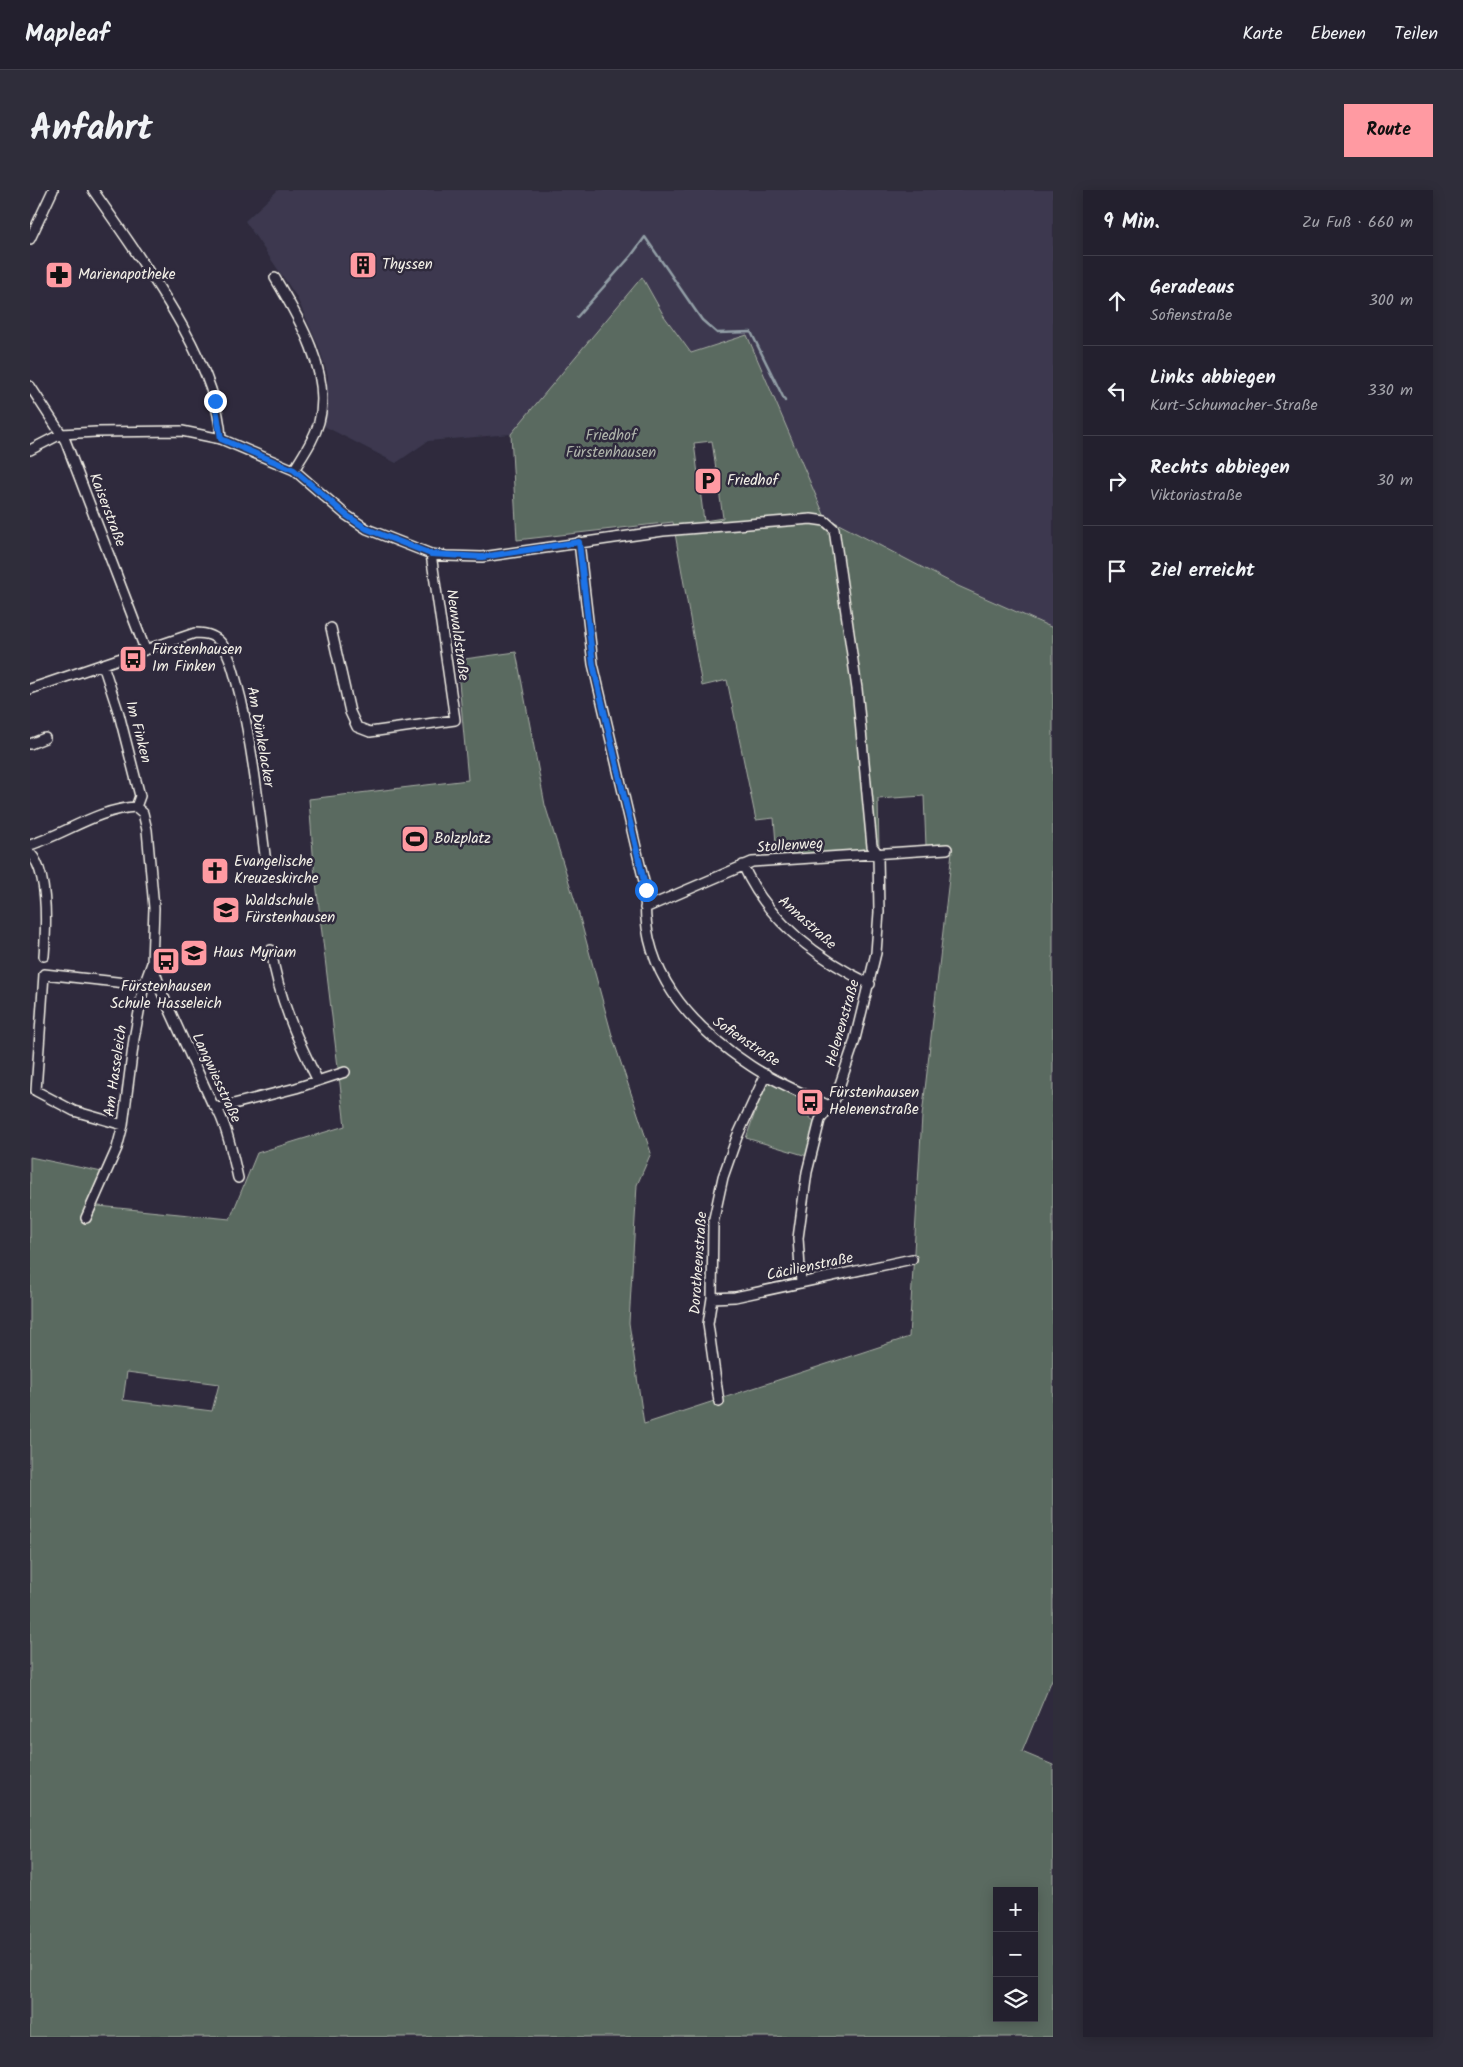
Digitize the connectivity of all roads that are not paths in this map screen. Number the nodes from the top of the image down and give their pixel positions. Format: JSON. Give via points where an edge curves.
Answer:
{"nodes":[{"id":1,"x":53,"y":190,"type":"edge"},
{"id":2,"x":93,"y":190,"type":"edge"},
{"id":3,"x":30,"y":239,"type":"edge"},
{"id":4,"x":275,"y":278,"type":"dead end"},
{"id":5,"x":30,"y":386,"type":"edge"},
{"id":6,"x":61,"y":434,"type":"junction"},
{"id":7,"x":221,"y":439,"type":"junction"},
{"id":8,"x":30,"y":450,"type":"edge"},
{"id":9,"x":294,"y":470,"type":"junction"},
{"id":10,"x":579,"y":542,"type":"junction"},
{"id":11,"x":431,"y":554,"type":"junction"},
{"id":12,"x":331,"y":628,"type":"dead end"},
{"id":13,"x":146,"y":649,"type":"junction"},
{"id":14,"x":103,"y":665,"type":"junction"},
{"id":15,"x":30,"y":688,"type":"edge"},
{"id":16,"x":45,"y":738,"type":"dead end"},
{"id":17,"x":30,"y":744,"type":"edge"},
{"id":18,"x":136,"y":807,"type":"junction"},
{"id":19,"x":30,"y":845,"type":"edge"},
{"id":20,"x":947,"y":849,"type":"dead end"},
{"id":21,"x":30,"y":853,"type":"edge"},
{"id":22,"x":878,"y":854,"type":"junction"},
{"id":23,"x":266,"y":863,"type":"dead end"},
{"id":24,"x":743,"y":865,"type":"junction"},
{"id":25,"x":645,"y":908,"type":"junction"},
{"id":26,"x":271,"y":950,"type":"dead end"},
{"id":27,"x":44,"y":956,"type":"dead end"},
{"id":28,"x":152,"y":963,"type":"junction"},
{"id":29,"x":870,"y":984,"type":"junction"},
{"id":30,"x":144,"y":985,"type":"junction"},
{"id":31,"x":345,"y":1072,"type":"dead end"},
{"id":32,"x":766,"y":1074,"type":"junction"},
{"id":33,"x":318,"y":1081,"type":"junction"},
{"id":34,"x":829,"y":1106,"type":"junction"},
{"id":35,"x":218,"y":1108,"type":"junction"},
{"id":36,"x":123,"y":1124,"type":"junction"},
{"id":37,"x":238,"y":1178,"type":"dead end"},
{"id":38,"x":86,"y":1218,"type":"dead end"},
{"id":39,"x":912,"y":1259,"type":"dead end"},
{"id":40,"x":801,"y":1283,"type":"junction"},
{"id":41,"x":712,"y":1298,"type":"junction"},
{"id":42,"x":719,"y":1402,"type":"dead end"}],
"edges":[{"from":1,"to":3,"type":"street"},
{"from":2,"to":7,"type":"street","via":[[188,336],[215,401]]},
{"from":4,"to":9,"type":"street","via":[[305,335],[322,396],[319,422]]},
{"from":5,"to":6,"type":"street","name":"Kaiserstraße"},
{"from":6,"to":7,"type":"street","via":[[182,431]]},
{"from":6,"to":8,"type":"street"},
{"from":6,"to":13,"type":"street","name":"Kaiserstraße"},
{"from":7,"to":9,"type":"street"},
{"from":9,"to":11,"type":"street","via":[[367,529]]},
{"from":10,"to":11,"type":"street","via":[[482,557]]},
{"from":10,"to":22,"type":"street","name":"Helenenstraße","via":[[663,531],[811,519],[825,521],[834,529],[858,689],[872,846]]},
{"from":10,"to":25,"type":"street","name":"Sofienstraße","via":[[593,664],[646,890]]},
{"from":11,"to":12,"type":"street","name":"Neuwaldstraße","via":[[456,720],[370,732],[356,727]]},
{"from":13,"to":14,"type":"street","name":"Am Dünkelacker"},
{"from":13,"to":23,"type":"street","name":"Am Dünkelacker","via":[[195,632],[215,637],[222,645],[238,686],[248,728]]},
{"from":14,"to":15,"type":"street","name":"Am Dünkelacker"},
{"from":14,"to":18,"type":"street","name":"Im Finken","via":[[140,796]]},
{"from":16,"to":17,"type":"street"},
{"from":18,"to":19,"type":"street","via":[[120,808]]},
{"from":18,"to":28,"type":"street","name":"Am Hasseleich","via":[[142,813],[147,830],[154,908]]},
{"from":20,"to":22,"type":"street","name":"Stollenweg"},
{"from":21,"to":27,"type":"street","via":[[44,894]]},
{"from":22,"to":24,"type":"street","name":"Stollenweg"},
{"from":22,"to":29,"type":"street","name":"Helenenstraße","via":[[879,912]]},
{"from":24,"to":25,"type":"street","name":"Stollenweg"},
{"from":24,"to":29,"type":"street","name":"Annastraße","via":[[761,898],[782,922],[826,960]]},
{"from":25,"to":32,"type":"street","name":"Sofienstraße","via":[[646,927],[655,959],[666,984],[684,1010],[707,1034]]},
{"from":26,"to":33,"type":"street","via":[[283,1005]]},
{"from":28,"to":30,"type":"street","name":"Am Hasseleich"},
{"from":28,"to":35,"type":"street","name":"Langwiesstraße","via":[[162,993],[212,1103]]},
{"from":29,"to":34,"type":"street","name":"Helenenstraße","via":[[835,1099]]},
{"from":30,"to":36,"type":"street","name":"Am Hasseleich"},
{"from":30,"to":36,"type":"street","via":[[44,974],[36,1091],[74,1111]]},
{"from":31,"to":33,"type":"street"},
{"from":32,"to":34,"type":"street","name":"Sofienstraße"},
{"from":32,"to":41,"type":"street","name":"Dorotheenstraße","via":[[737,1136],[723,1177],[713,1223]]},
{"from":33,"to":35,"type":"street"},
{"from":34,"to":40,"type":"street","name":"Helenenstraße","via":[[820,1120],[802,1200],[798,1238]]},
{"from":35,"to":37,"type":"street","name":"Langwiesstraße"},
{"from":36,"to":38,"type":"street","name":"Am Hasseleich","via":[[110,1166]]},
{"from":39,"to":40,"type":"street","name":"Cäcilienstraße"},
{"from":40,"to":41,"type":"street","name":"Cäcilienstraße","via":[[735,1297]]},
{"from":41,"to":42,"type":"street","name":"Dorotheenstraße","via":[[708,1324]]}]}
